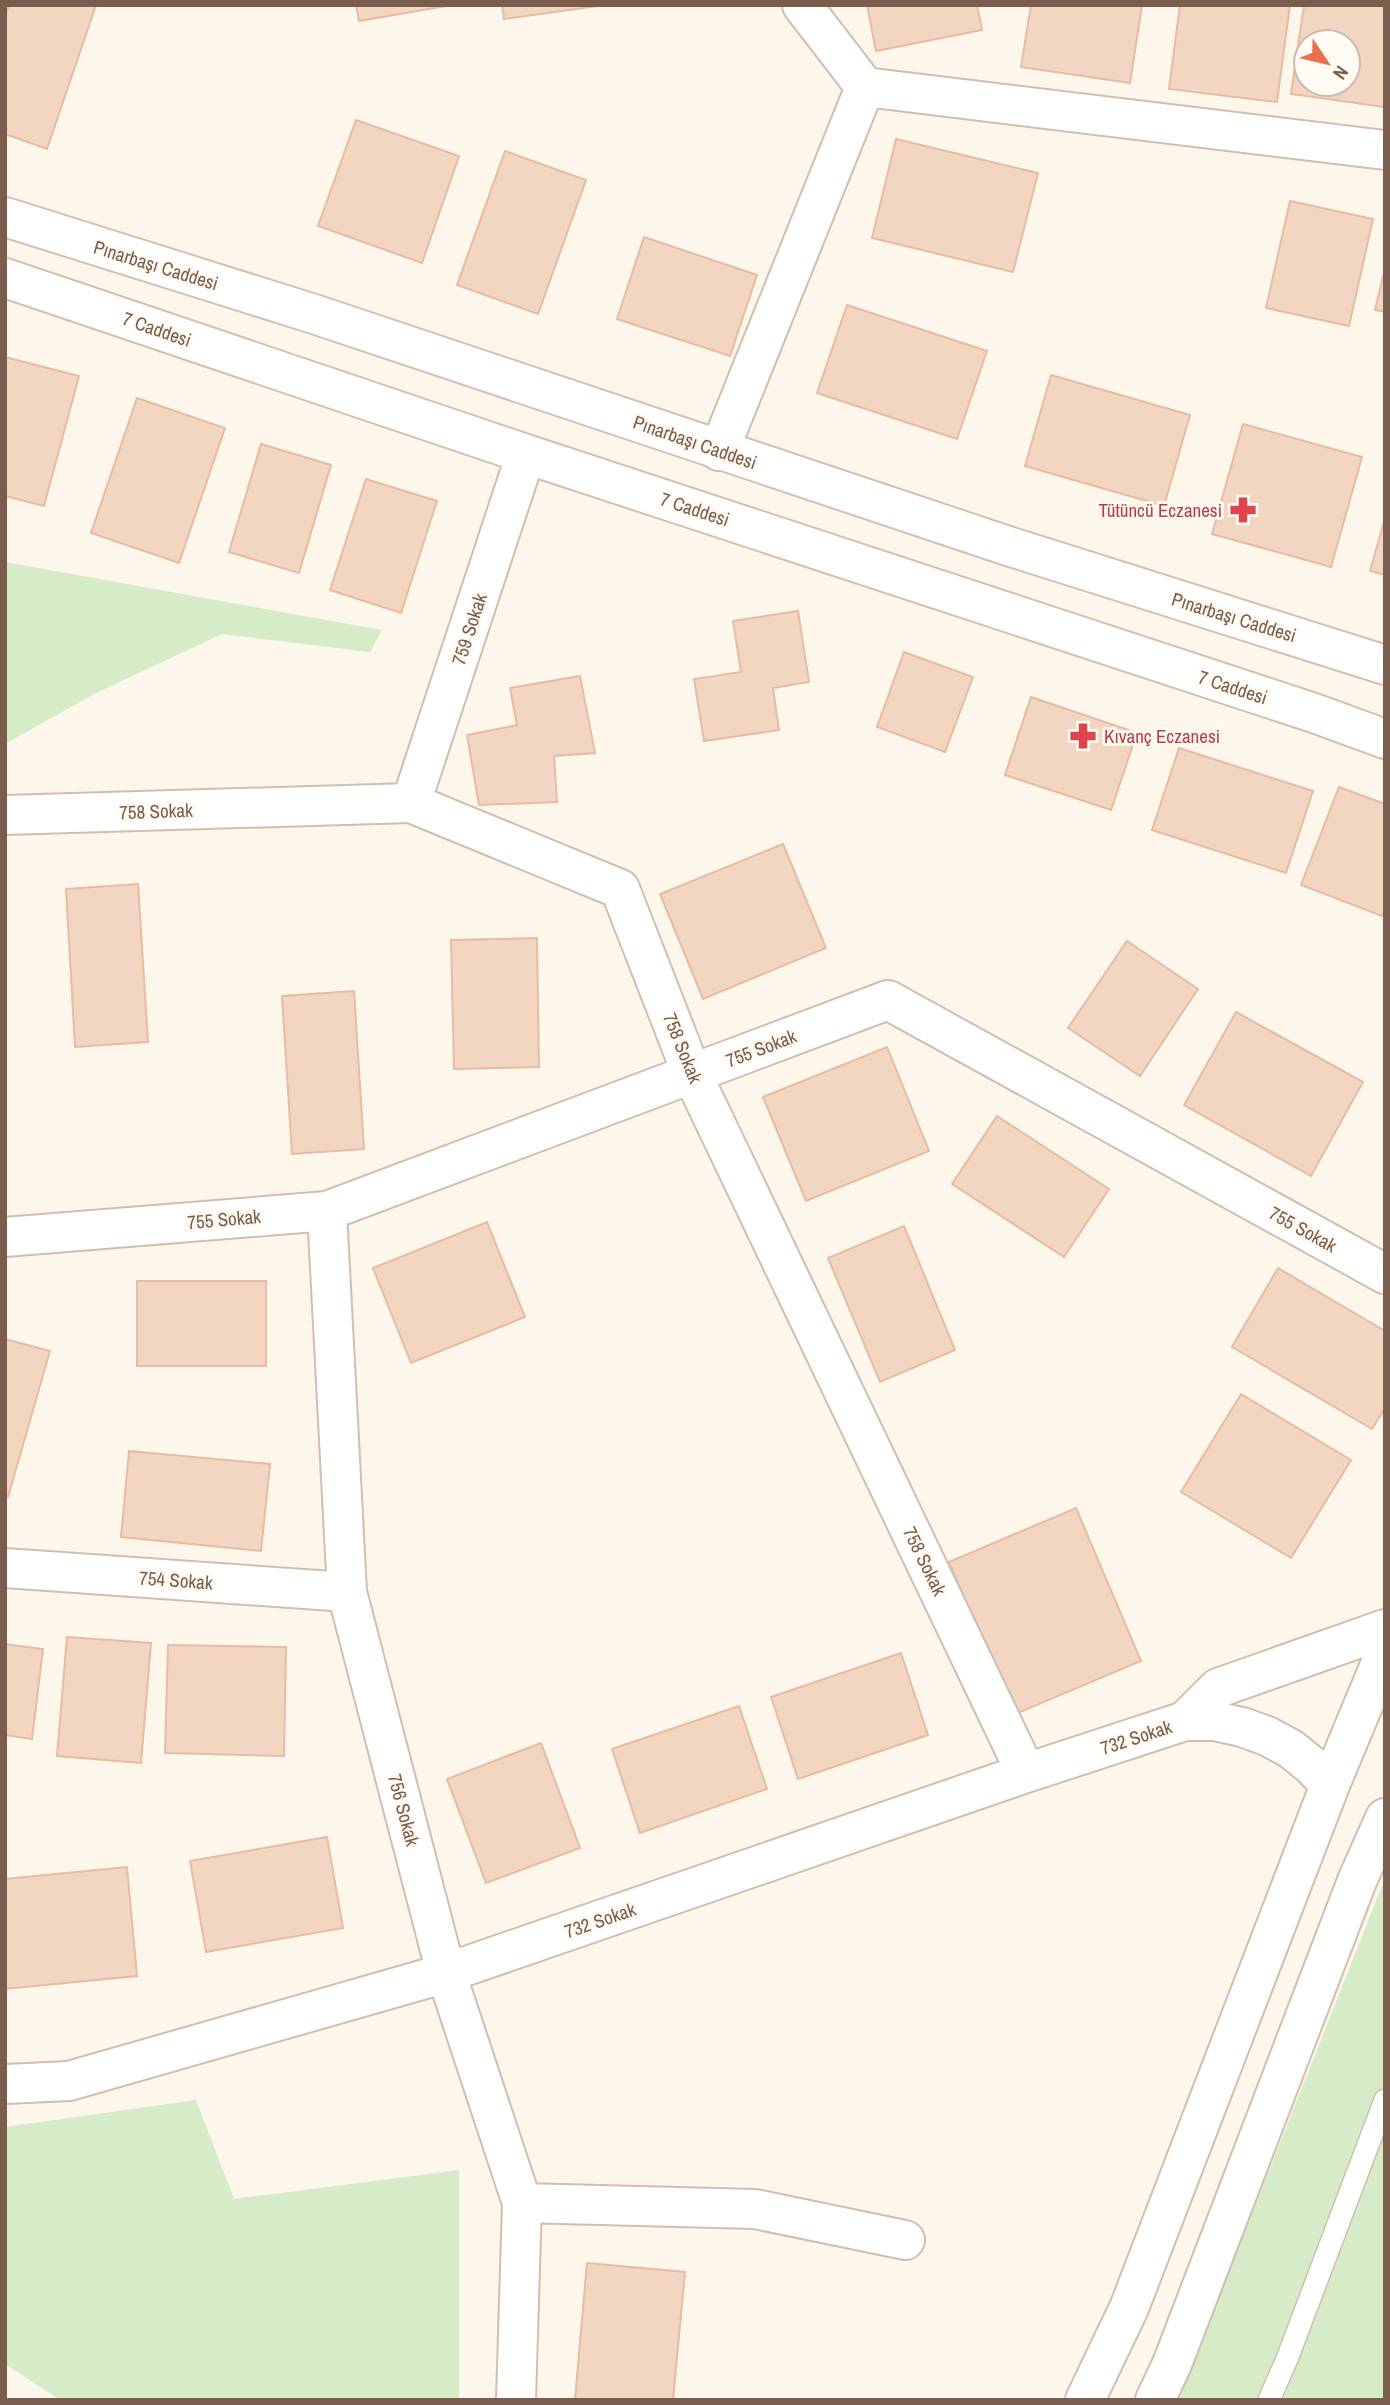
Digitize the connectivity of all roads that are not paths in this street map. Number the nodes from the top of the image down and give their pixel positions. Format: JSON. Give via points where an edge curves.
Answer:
{"nodes":[{"id":1,"x":802,"y":5,"type":"edge"},
{"id":2,"x":865,"y":87,"type":"junction"},
{"id":3,"x":1385,"y":150,"type":"edge"},
{"id":4,"x":5,"y":217,"type":"edge"},
{"id":5,"x":5,"y":278,"type":"edge"},
{"id":6,"x":719,"y":451,"type":"junction"},
{"id":7,"x":526,"y":454,"type":"junction"},
{"id":8,"x":1385,"y":665,"type":"edge"},
{"id":9,"x":1385,"y":739,"type":"edge"},
{"id":10,"x":411,"y":803,"type":"junction"},
{"id":11,"x":5,"y":816,"type":"edge"},
{"id":12,"x":692,"y":1074,"type":"junction"},
{"id":13,"x":327,"y":1211,"type":"junction"},
{"id":14,"x":5,"y":1237,"type":"edge"},
{"id":15,"x":1385,"y":1274,"type":"edge"},
{"id":16,"x":5,"y":1568,"type":"edge"},
{"id":17,"x":347,"y":1592,"type":"junction"},
{"id":18,"x":1385,"y":1629,"type":"edge"},
{"id":19,"x":1385,"y":1653,"type":"edge"},
{"id":20,"x":1185,"y":1721,"type":"junction"},
{"id":21,"x":1026,"y":1773,"type":"junction"},
{"id":22,"x":1330,"y":1786,"type":"junction"},
{"id":23,"x":1385,"y":1818,"type":"edge"},
{"id":24,"x":446,"y":1973,"type":"junction"},
{"id":25,"x":5,"y":2084,"type":"edge"},
{"id":26,"x":1385,"y":2100,"type":"edge"},
{"id":27,"x":522,"y":2203,"type":"junction"},
{"id":28,"x":905,"y":2240,"type":"dead end"},
{"id":29,"x":516,"y":2400,"type":"edge"},
{"id":30,"x":1085,"y":2400,"type":"edge"},
{"id":31,"x":1154,"y":2400,"type":"edge"},
{"id":32,"x":1269,"y":2400,"type":"edge"}],
"edges":[{"from":1,"to":2,"type":"street"},
{"from":2,"to":3,"type":"street"},
{"from":2,"to":6,"type":"street"},
{"from":4,"to":6,"type":"street","name":"Pınarbaşı Caddesi","via":[[314,314]]},
{"from":5,"to":7,"type":"street","name":"7 Caddesi"},
{"from":6,"to":8,"type":"street","name":"Pınarbaşı Caddesi"},
{"from":7,"to":9,"type":"street","name":"7 Caddesi"},
{"from":7,"to":10,"type":"street","name":"759 Sokak"},
{"from":10,"to":11,"type":"street","name":"758 Sokak"},
{"from":10,"to":12,"type":"street","name":"758 Sokak","via":[[620,889]]},
{"from":12,"to":13,"type":"street","name":"755 Sokak"},
{"from":12,"to":15,"type":"street","name":"755 Sokak","via":[[888,1000]]},
{"from":12,"to":21,"type":"street","name":"758 Sokak"},
{"from":13,"to":14,"type":"street","name":"755 Sokak"},
{"from":13,"to":17,"type":"street","name":"756 Sokak"},
{"from":16,"to":17,"type":"street","name":"754 Sokak"},
{"from":17,"to":24,"type":"street","name":"756 Sokak"},
{"from":18,"to":20,"type":"street","name":"732 Sokak","via":[[1218,1688]]},
{"from":19,"to":22,"type":"street"},
{"from":20,"to":21,"type":"street","name":"732 Sokak"},
{"from":20,"to":22,"type":"street","name":"732 Sokak","via":[[1214,1721],[1267,1736],[1291,1749]]},
{"from":21,"to":24,"type":"street","name":"732 Sokak"},
{"from":22,"to":30,"type":"street","via":[[1129,2308]]},
{"from":23,"to":31,"type":"street"},
{"from":24,"to":25,"type":"street","name":"732 Sokak","via":[[69,2081]]},
{"from":24,"to":27,"type":"street","name":"756 Sokak"},
{"from":26,"to":32,"type":"lane"},
{"from":27,"to":28,"type":"street","via":[[755,2209]]},
{"from":27,"to":29,"type":"street","name":"756 Sokak"}]}
